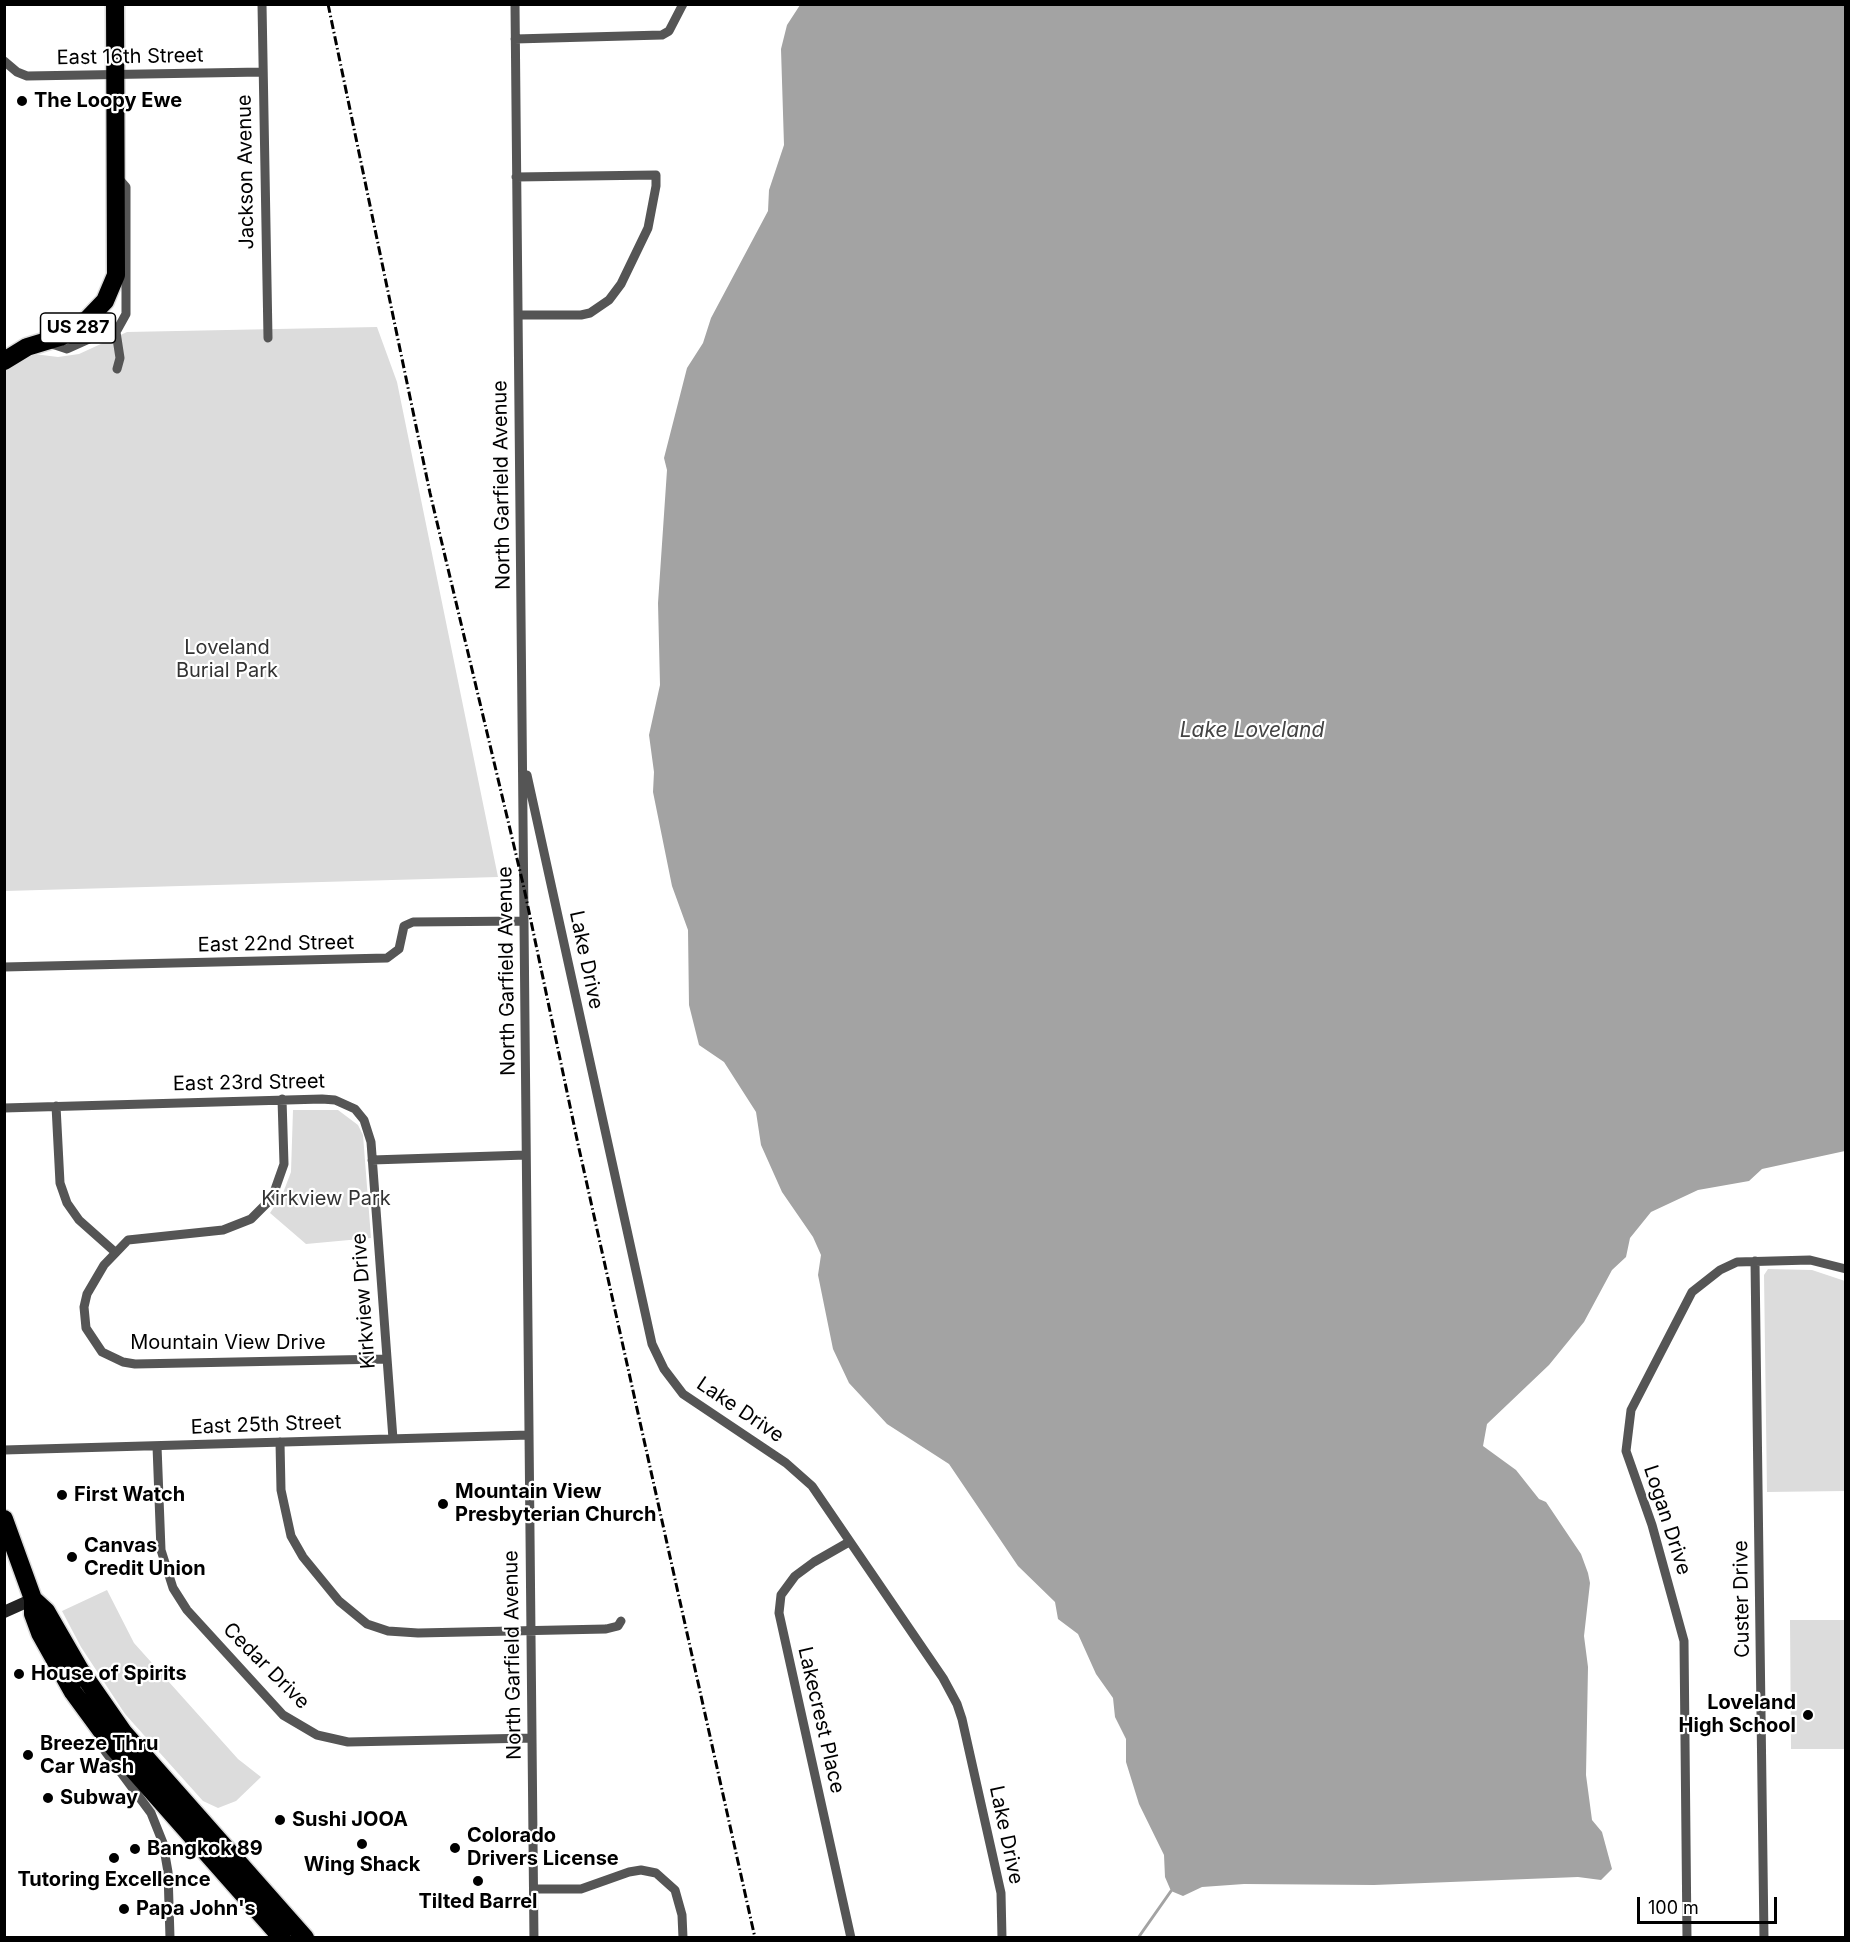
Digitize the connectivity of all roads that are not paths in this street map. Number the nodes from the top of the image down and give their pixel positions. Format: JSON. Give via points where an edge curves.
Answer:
{"nodes":[{"id":1,"x":115,"y":4,"type":"edge"},
{"id":2,"x":262,"y":4,"type":"edge"},
{"id":3,"x":515,"y":4,"type":"edge"},
{"id":4,"x":683,"y":4,"type":"edge"},
{"id":5,"x":515,"y":39,"type":"junction"},
{"id":6,"x":4,"y":61,"type":"edge"},
{"id":7,"x":262,"y":72,"type":"junction"},
{"id":8,"x":115,"y":75,"type":"junction"},
{"id":9,"x":116,"y":176,"type":"junction"},
{"id":10,"x":516,"y":177,"type":"junction"},
{"id":11,"x":518,"y":315,"type":"junction"},
{"id":12,"x":116,"y":332,"type":"junction"},
{"id":13,"x":268,"y":338,"type":"dead end"},
{"id":14,"x":46,"y":342,"type":"junction"},
{"id":15,"x":27,"y":347,"type":"junction"},
{"id":16,"x":4,"y":348,"type":"edge"},
{"id":17,"x":4,"y":361,"type":"edge"},
{"id":18,"x":117,"y":369,"type":"dead end"},
{"id":19,"x":522,"y":762,"type":"junction"},
{"id":20,"x":524,"y":921,"type":"junction"},
{"id":21,"x":4,"y":968,"type":"edge"},
{"id":22,"x":282,"y":1100,"type":"junction"},
{"id":23,"x":56,"y":1106,"type":"junction"},
{"id":24,"x":4,"y":1108,"type":"edge"},
{"id":25,"x":526,"y":1155,"type":"junction"},
{"id":26,"x":372,"y":1160,"type":"junction"},
{"id":27,"x":115,"y":1252,"type":"junction"},
{"id":28,"x":1755,"y":1261,"type":"junction"},
{"id":29,"x":1845,"y":1268,"type":"edge"},
{"id":30,"x":386,"y":1359,"type":"junction"},
{"id":31,"x":529,"y":1435,"type":"junction"},
{"id":32,"x":393,"y":1439,"type":"junction"},
{"id":33,"x":280,"y":1442,"type":"junction"},
{"id":34,"x":157,"y":1446,"type":"junction"},
{"id":35,"x":4,"y":1450,"type":"edge"},
{"id":36,"x":4,"y":1520,"type":"edge"},
{"id":37,"x":849,"y":1542,"type":"junction"},
{"id":38,"x":33,"y":1599,"type":"junction"},
{"id":39,"x":4,"y":1612,"type":"edge"},
{"id":40,"x":621,"y":1621,"type":"dead end"},
{"id":41,"x":531,"y":1629,"type":"junction"},
{"id":42,"x":104,"y":1737,"type":"junction"},
{"id":43,"x":532,"y":1738,"type":"junction"},
{"id":44,"x":534,"y":1889,"type":"junction"},
{"id":45,"x":248,"y":1898,"type":"junction"},
{"id":46,"x":170,"y":1938,"type":"edge"},
{"id":47,"x":273,"y":1938,"type":"edge"},
{"id":48,"x":282,"y":1938,"type":"edge"},
{"id":49,"x":305,"y":1938,"type":"edge"},
{"id":50,"x":534,"y":1938,"type":"edge"},
{"id":51,"x":683,"y":1938,"type":"edge"},
{"id":52,"x":850,"y":1938,"type":"edge"},
{"id":53,"x":1002,"y":1938,"type":"edge"},
{"id":54,"x":1687,"y":1938,"type":"edge"},
{"id":55,"x":1764,"y":1938,"type":"edge"}],
"edges":[{"from":1,"to":8,"type":"highway","number":"US 287"},
{"from":2,"to":7,"type":"street","name":"Jackson Avenue"},
{"from":3,"to":5,"type":"street","name":"North Garfield Avenue"},
{"from":4,"to":5,"type":"street","via":[[669,31],[662,35]]},
{"from":5,"to":10,"type":"street","name":"North Garfield Avenue"},
{"from":6,"to":8,"type":"street","name":"East 16th Street","via":[[27,76]]},
{"from":7,"to":8,"type":"street","name":"East 16th Street"},
{"from":7,"to":13,"type":"street","name":"Jackson Avenue"},
{"from":8,"to":9,"type":"highway","number":"US 287"},
{"from":9,"to":12,"type":"street","via":[[126,187],[127,240],[126,314]]},
{"from":9,"to":14,"type":"highway","number":"US 287","via":[[117,261],[113,285],[105,301],[82,325]]},
{"from":10,"to":11,"type":"street","name":"North Garfield Avenue"},
{"from":10,"to":11,"type":"street","via":[[656,175],[648,228],[609,300],[581,315]]},
{"from":11,"to":19,"type":"street","name":"North Garfield Avenue"},
{"from":12,"to":14,"type":"street","via":[[67,349]]},
{"from":12,"to":18,"type":"street","via":[[120,358]]},
{"from":14,"to":15,"type":"highway","number":"US 287"},
{"from":15,"to":16,"type":"highway"},
{"from":15,"to":17,"type":"highway","number":"US 287"},
{"from":19,"to":20,"type":"street","name":"North Garfield Avenue"},
{"from":19,"to":37,"type":"street","name":"Lake Drive","via":[[645,1318],[658,1358],[683,1394],[805,1479]]},
{"from":20,"to":21,"type":"street","name":"East 22nd Street","via":[[413,922],[404,926],[399,949],[387,958]]},
{"from":20,"to":25,"type":"street","name":"North Garfield Avenue"},
{"from":22,"to":23,"type":"street","name":"East 23rd Street"},
{"from":22,"to":26,"type":"street","name":"East 23rd Street","via":[[335,1100],[355,1109],[367,1127]]},
{"from":22,"to":27,"type":"street","name":"Mountain View Drive","via":[[282,1175],[272,1198],[258,1213],[223,1230],[135,1238]]},
{"from":23,"to":24,"type":"street","name":"East 23rd Street"},
{"from":23,"to":27,"type":"street","via":[[60,1183],[67,1203],[79,1220]]},
{"from":25,"to":26,"type":"street"},
{"from":25,"to":31,"type":"street","name":"North Garfield Avenue"},
{"from":26,"to":30,"type":"street","name":"Kirkview Drive"},
{"from":27,"to":30,"type":"street","name":"Mountain View Drive","via":[[87,1294],[84,1319],[89,1336],[102,1352],[123,1362],[153,1365]]},
{"from":28,"to":29,"type":"street","name":"Logan Drive","via":[[1810,1260]]},
{"from":28,"to":54,"type":"street","name":"Logan Drive","via":[[1728,1265],[1692,1292],[1633,1405],[1627,1426],[1628,1456],[1684,1641]]},
{"from":28,"to":55,"type":"street","name":"Custer Drive"},
{"from":30,"to":32,"type":"street","name":"Kirkview Drive"},
{"from":31,"to":32,"type":"street","name":"East 25th Street"},
{"from":31,"to":41,"type":"street","name":"North Garfield Avenue"},
{"from":32,"to":33,"type":"street","name":"East 25th Street"},
{"from":33,"to":34,"type":"street","name":"East 25th Street"},
{"from":33,"to":41,"type":"street","via":[[281,1490],[291,1536],[309,1566],[359,1620],[398,1632]]},
{"from":34,"to":35,"type":"street","name":"East 25th Street"},
{"from":34,"to":43,"type":"street","name":"Cedar Drive","via":[[161,1550],[173,1588],[187,1610],[283,1715],[317,1735],[348,1742]]},
{"from":36,"to":38,"type":"highway"},
{"from":37,"to":52,"type":"street","name":"Lakecrest Place","via":[[795,1576],[782,1596],[779,1613]]},
{"from":37,"to":53,"type":"street","name":"Lake Drive","via":[[957,1704],[1001,1893]]},
{"from":38,"to":39,"type":"street"},
{"from":38,"to":42,"type":"highway","via":[[33,1614],[50,1653]]},
{"from":38,"to":49,"type":"highway","via":[[46,1611],[85,1678],[123,1732]]},
{"from":40,"to":41,"type":"street","via":[[606,1629]]},
{"from":41,"to":43,"type":"street","name":"North Garfield Avenue"},
{"from":42,"to":45,"type":"highway"},
{"from":42,"to":46,"type":"street","via":[[105,1751],[151,1813],[163,1843]]},
{"from":43,"to":44,"type":"street","name":"North Garfield Avenue"},
{"from":44,"to":50,"type":"street","name":"North Garfield Avenue"},
{"from":44,"to":51,"type":"street","via":[[581,1889],[629,1872],[656,1873],[675,1890]]},
{"from":45,"to":47,"type":"highway"},
{"from":45,"to":48,"type":"highway"}]}
